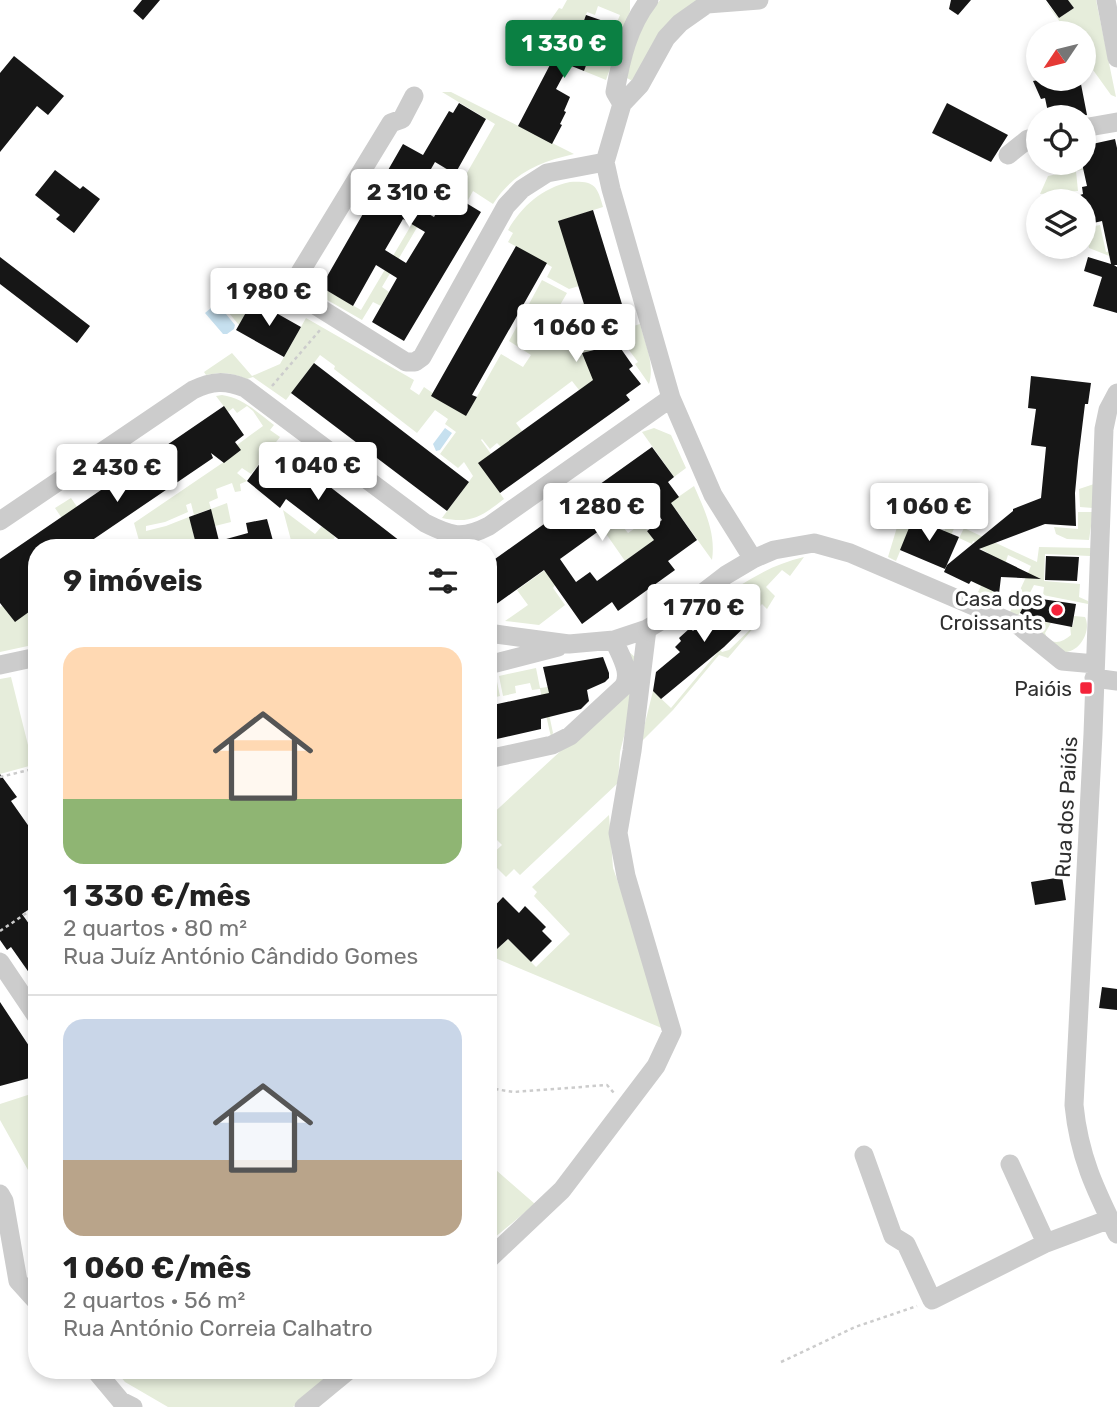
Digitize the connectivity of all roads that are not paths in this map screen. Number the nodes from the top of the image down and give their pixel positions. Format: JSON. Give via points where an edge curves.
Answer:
{"nodes":[{"id":1,"x":649,"y":0,"type":"edge"},
{"id":2,"x":759,"y":0,"type":"edge"},
{"id":3,"x":1106,"y":0,"type":"edge"},
{"id":4,"x":1117,"y":58,"type":"edge"},
{"id":5,"x":414,"y":96,"type":"dead end"},
{"id":6,"x":622,"y":104,"type":"junction"},
{"id":7,"x":1117,"y":122,"type":"edge"},
{"id":8,"x":1096,"y":126,"type":"edge"},
{"id":9,"x":1026,"y":141,"type":"edge"},
{"id":10,"x":1008,"y":155,"type":"dead end"},
{"id":11,"x":605,"y":162,"type":"junction"},
{"id":12,"x":1117,"y":393,"type":"edge"},
{"id":13,"x":671,"y":398,"type":"junction"},
{"id":14,"x":0,"y":522,"type":"edge"},
{"id":15,"x":753,"y":559,"type":"junction"},
{"id":16,"x":647,"y":629,"type":"junction"},
{"id":17,"x":497,"y":635,"type":"edge"},
{"id":18,"x":614,"y":640,"type":"junction"},
{"id":19,"x":569,"y":644,"type":"junction"},
{"id":20,"x":28,"y":659,"type":"edge"},
{"id":21,"x":497,"y":663,"type":"edge"},
{"id":22,"x":0,"y":665,"type":"edge"},
{"id":23,"x":1094,"y":671,"type":"junction"},
{"id":24,"x":1117,"y":681,"type":"edge"},
{"id":25,"x":497,"y":757,"type":"edge"},
{"id":26,"x":0,"y":962,"type":"edge"},
{"id":27,"x":28,"y":1004,"type":"edge"},
{"id":28,"x":864,"y":1155,"type":"dead end"},
{"id":29,"x":1010,"y":1164,"type":"dead end"},
{"id":30,"x":0,"y":1194,"type":"edge"},
{"id":31,"x":1113,"y":1226,"type":"edge"},
{"id":32,"x":1046,"y":1243,"type":"junction"},
{"id":33,"x":497,"y":1251,"type":"edge"},
{"id":34,"x":28,"y":1292,"type":"edge"},
{"id":35,"x":103,"y":1379,"type":"edge"},
{"id":36,"x":338,"y":1379,"type":"edge"},
{"id":37,"x":132,"y":1407,"type":"edge"},
{"id":38,"x":304,"y":1407,"type":"edge"}],
"edges":[{"from":1,"to":6,"type":"street","via":[[623,53],[615,92]]},
{"from":2,"to":6,"type":"street","via":[[707,4],[680,23],[666,38],[640,85]]},
{"from":3,"to":4,"type":"street"},
{"from":5,"to":11,"type":"street","via":[[402,119],[391,123],[296,279],[295,289],[406,362],[422,357],[506,206],[522,189],[547,173]]},
{"from":6,"to":11,"type":"street"},
{"from":7,"to":8,"type":"street"},
{"from":9,"to":10,"type":"street"},
{"from":11,"to":13,"type":"street"},
{"from":12,"to":23,"type":"street","name":"Rua dos Paióis","via":[[1104,429]]},
{"from":13,"to":14,"type":"street","via":[[489,526],[461,536],[425,523],[245,388],[207,383]]},
{"from":13,"to":15,"type":"street","via":[[713,495]]},
{"from":15,"to":16,"type":"street"},
{"from":15,"to":23,"type":"street","via":[[814,543],[850,552],[1018,625],[1062,661]]},
{"from":16,"to":18,"type":"street"},
{"from":16,"to":33,"type":"street","via":[[618,833],[625,876],[672,1032],[656,1066],[562,1190]]},
{"from":17,"to":19,"type":"street"},
{"from":18,"to":19,"type":"street"},
{"from":18,"to":25,"type":"street","via":[[627,682],[570,736],[552,745]]},
{"from":19,"to":21,"type":"street"},
{"from":20,"to":22,"type":"street"},
{"from":23,"to":24,"type":"street"},
{"from":23,"to":31,"type":"street","name":"Rua dos Paióis","via":[[1074,1105],[1086,1169]]},
{"from":26,"to":27,"type":"street"},
{"from":28,"to":32,"type":"street","via":[[893,1236],[906,1244],[932,1300]]},
{"from":29,"to":32,"type":"street"},
{"from":30,"to":34,"type":"street","via":[[18,1281]]},
{"from":31,"to":32,"type":"street"},
{"from":35,"to":37,"type":"street"},
{"from":36,"to":38,"type":"street"}]}
